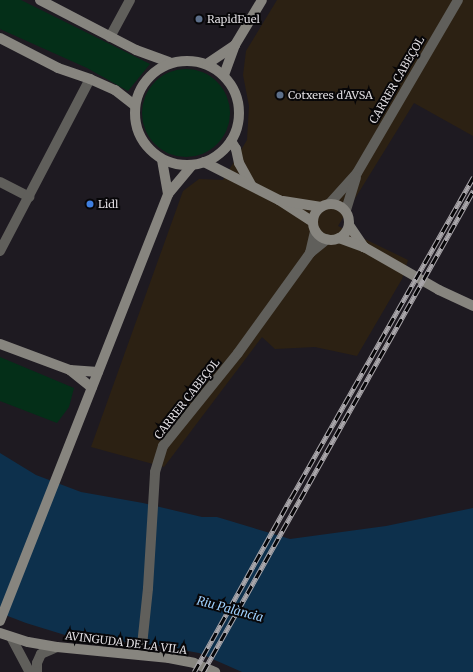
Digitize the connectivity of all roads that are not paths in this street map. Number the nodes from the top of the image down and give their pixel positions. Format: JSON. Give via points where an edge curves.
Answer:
{"nodes":[{"id":1,"x":40,"y":0,"type":"edge"},
{"id":2,"x":130,"y":0,"type":"edge"},
{"id":3,"x":262,"y":0,"type":"edge"},
{"id":4,"x":458,"y":0,"type":"edge"},
{"id":5,"x":110,"y":37,"type":"junction"},
{"id":6,"x":0,"y":38,"type":"edge"},
{"id":7,"x":235,"y":45,"type":"junction"},
{"id":8,"x":170,"y":62,"type":"junction"},
{"id":9,"x":207,"y":64,"type":"junction"},
{"id":10,"x":224,"y":75,"type":"junction"},
{"id":11,"x":90,"y":79,"type":"junction"},
{"id":12,"x":134,"y":105,"type":"junction"},
{"id":13,"x":231,"y":141,"type":"junction"},
{"id":14,"x":162,"y":160,"type":"junction"},
{"id":15,"x":204,"y":162,"type":"junction"},
{"id":16,"x":192,"y":165,"type":"junction"},
{"id":17,"x":357,"y":173,"type":"junction"},
{"id":18,"x":0,"y":182,"type":"edge"},
{"id":19,"x":251,"y":185,"type":"junction"},
{"id":20,"x":168,"y":194,"type":"junction"},
{"id":21,"x":29,"y":196,"type":"junction"},
{"id":22,"x":279,"y":200,"type":"junction"},
{"id":23,"x":330,"y":203,"type":"junction"},
{"id":24,"x":320,"y":207,"type":"junction"},
{"id":25,"x":346,"y":210,"type":"junction"},
{"id":26,"x":349,"y":225,"type":"junction"},
{"id":27,"x":314,"y":227,"type":"junction"},
{"id":28,"x":339,"y":238,"type":"junction"},
{"id":29,"x":327,"y":239,"type":"junction"},
{"id":30,"x":364,"y":247,"type":"junction"},
{"id":31,"x":0,"y":252,"type":"edge"},
{"id":32,"x":310,"y":253,"type":"junction"},
{"id":33,"x":473,"y":306,"type":"edge"},
{"id":34,"x":0,"y":344,"type":"edge"},
{"id":35,"x":70,"y":370,"type":"junction"},
{"id":36,"x":98,"y":372,"type":"junction"},
{"id":37,"x":92,"y":388,"type":"junction"},
{"id":38,"x":0,"y":621,"type":"edge"},
{"id":39,"x":0,"y":633,"type":"edge"},
{"id":40,"x":11,"y":637,"type":"junction"},
{"id":41,"x":57,"y":647,"type":"junction"},
{"id":42,"x":141,"y":655,"type":"junction"},
{"id":43,"x":30,"y":672,"type":"edge"},
{"id":44,"x":36,"y":672,"type":"edge"},
{"id":45,"x":215,"y":672,"type":"edge"}],
"edges":[{"from":1,"to":5,"type":"main road"},
{"from":2,"to":5,"type":"street"},
{"from":3,"to":7,"type":"main road"},
{"from":4,"to":17,"type":"street","name":"CARRER CABEÇOL"},
{"from":5,"to":8,"type":"main road"},
{"from":6,"to":11,"type":"main road","via":[[58,68]]},
{"from":7,"to":9,"type":"main road"},
{"from":7,"to":10,"type":"main road"},
{"from":8,"to":9,"type":"main road","via":[[188,60]]},
{"from":8,"to":12,"type":"main road","via":[[146,78]]},
{"from":9,"to":10,"type":"main road"},
{"from":10,"to":13,"type":"main road","via":[[237,95],[239,118]]},
{"from":11,"to":12,"type":"main road","via":[[115,90]]},
{"from":11,"to":21,"type":"street"},
{"from":12,"to":14,"type":"main road","via":[[135,126],[145,146]]},
{"from":13,"to":15,"type":"main road","via":[[220,154]]},
{"from":13,"to":19,"type":"main road"},
{"from":14,"to":16,"type":"main road"},
{"from":14,"to":20,"type":"main road"},
{"from":15,"to":16,"type":"main road"},
{"from":15,"to":19,"type":"main road"},
{"from":16,"to":20,"type":"main road"},
{"from":17,"to":23,"type":"street","name":"CARRER CABEÇOL"},
{"from":17,"to":25,"type":"street","name":"CARRER CABEÇOL"},
{"from":18,"to":21,"type":"street"},
{"from":19,"to":22,"type":"main road"},
{"from":20,"to":36,"type":"main road"},
{"from":21,"to":31,"type":"street"},
{"from":22,"to":24,"type":"main road"},
{"from":22,"to":27,"type":"main road"},
{"from":23,"to":24,"type":"main road"},
{"from":23,"to":25,"type":"main road"},
{"from":24,"to":27,"type":"main road","via":[[314,214]]},
{"from":25,"to":26,"type":"main road"},
{"from":26,"to":28,"type":"main road","via":[[346,233]]},
{"from":26,"to":30,"type":"main road"},
{"from":27,"to":29,"type":"main road","via":[[320,236]]},
{"from":27,"to":32,"type":"street","name":"CARRER CABEÇOL"},
{"from":28,"to":29,"type":"main road"},
{"from":28,"to":30,"type":"main road"},
{"from":29,"to":32,"type":"street","name":"CARRER CABEÇOL"},
{"from":30,"to":33,"type":"main road","via":[[439,290]]},
{"from":32,"to":42,"type":"street","name":"CARRER CABEÇOL","via":[[238,353],[164,446],[156,472]]},
{"from":34,"to":35,"type":"main road"},
{"from":35,"to":36,"type":"main road"},
{"from":35,"to":37,"type":"main road"},
{"from":36,"to":37,"type":"main road"},
{"from":37,"to":38,"type":"main road"},
{"from":39,"to":40,"type":"main road","name":"AVINGUDA DE LA VILA"},
{"from":40,"to":41,"type":"main road","name":"AVINGUDA DE LA VILA"},
{"from":40,"to":43,"type":"street"},
{"from":41,"to":42,"type":"main road","name":"AVINGUDA DE LA VILA"},
{"from":41,"to":44,"type":"street","via":[[42,654]]},
{"from":42,"to":45,"type":"main road","name":"AVINGUDA DE LA VILA","via":[[194,663]]}]}
